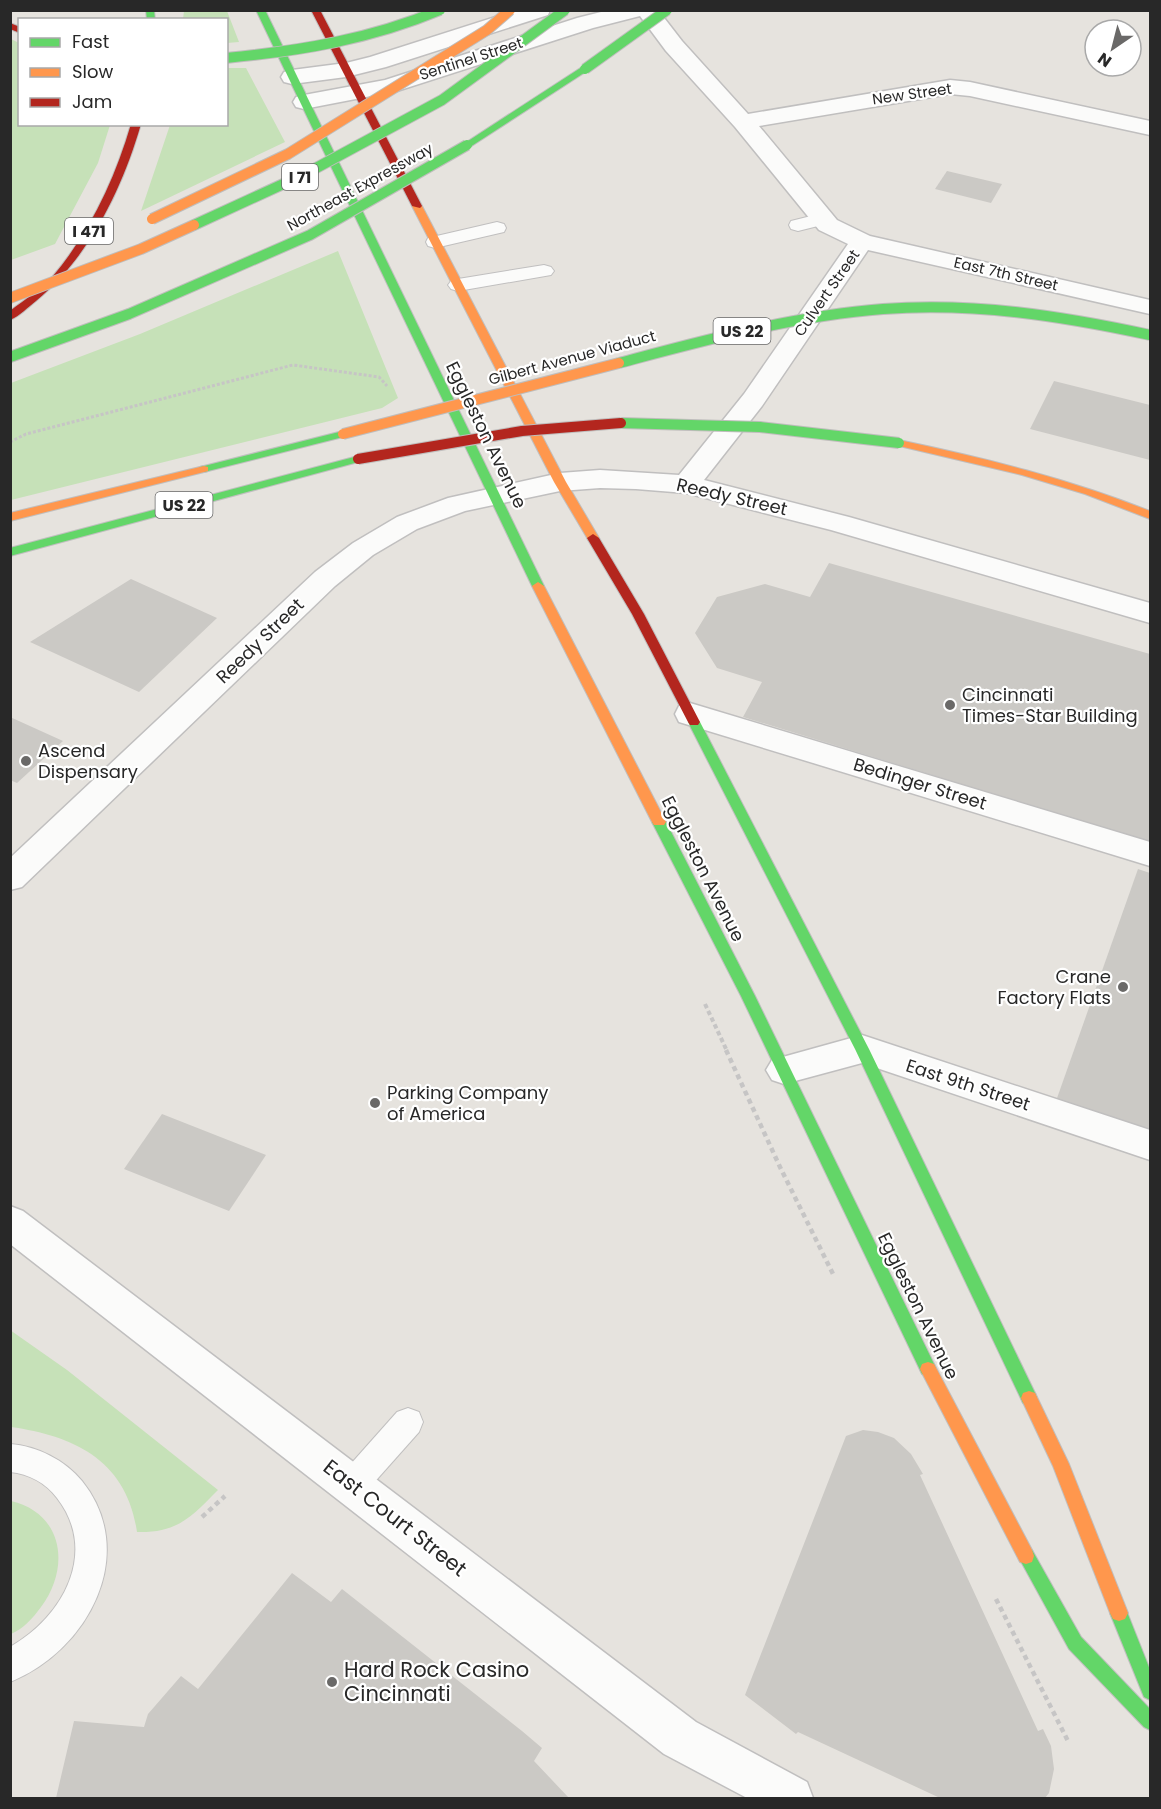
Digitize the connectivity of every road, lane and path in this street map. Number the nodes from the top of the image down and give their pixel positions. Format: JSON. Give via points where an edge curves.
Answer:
{"nodes":[{"id":1,"x":260,"y":10,"type":"edge"},
{"id":2,"x":315,"y":10,"type":"edge"},
{"id":3,"x":441,"y":10,"type":"edge"},
{"id":4,"x":510,"y":10,"type":"edge"},
{"id":5,"x":540,"y":10,"type":"edge"},
{"id":6,"x":565,"y":10,"type":"edge"},
{"id":7,"x":629,"y":10,"type":"edge"},
{"id":8,"x":637,"y":10,"type":"edge"},
{"id":9,"x":647,"y":10,"type":"edge"},
{"id":10,"x":667,"y":10,"type":"edge"},
{"id":11,"x":606,"y":31,"type":"dead end"},
{"id":12,"x":587,"y":53,"type":"dead end"},
{"id":13,"x":228,"y":58,"type":"edge"},
{"id":14,"x":585,"y":69,"type":"junction"},
{"id":15,"x":346,"y":70,"type":"junction"},
{"id":16,"x":292,"y":77,"type":"junction"},
{"id":17,"x":358,"y":92,"type":"junction"},
{"id":18,"x":304,"y":102,"type":"junction"},
{"id":19,"x":743,"y":122,"type":"junction"},
{"id":20,"x":135,"y":126,"type":"edge"},
{"id":21,"x":1150,"y":128,"type":"edge"},
{"id":22,"x":823,"y":219,"type":"junction"},
{"id":23,"x":139,"y":225,"type":"dead end"},
{"id":24,"x":798,"y":225,"type":"dead end"},
{"id":25,"x":497,"y":228,"type":"dead end"},
{"id":26,"x":862,"y":241,"type":"junction"},
{"id":27,"x":435,"y":242,"type":"junction"},
{"id":28,"x":96,"y":244,"type":"dead end"},
{"id":29,"x":54,"y":260,"type":"dead end"},
{"id":30,"x":544,"y":271,"type":"dead end"},
{"id":31,"x":458,"y":285,"type":"junction"},
{"id":32,"x":10,"y":298,"type":"edge"},
{"id":33,"x":1150,"y":307,"type":"edge"},
{"id":34,"x":10,"y":317,"type":"edge"},
{"id":35,"x":1150,"y":335,"type":"edge"},
{"id":36,"x":10,"y":357,"type":"edge"},
{"id":37,"x":392,"y":391,"type":"dead end"},
{"id":38,"x":10,"y":442,"type":"edge"},
{"id":39,"x":560,"y":482,"type":"junction"},
{"id":40,"x":686,"y":484,"type":"junction"},
{"id":41,"x":495,"y":495,"type":"junction"},
{"id":42,"x":1150,"y":515,"type":"edge"},
{"id":43,"x":10,"y":517,"type":"edge"},
{"id":44,"x":10,"y":552,"type":"edge"},
{"id":45,"x":1150,"y":613,"type":"edge"},
{"id":46,"x":690,"y":714,"type":"junction"},
{"id":47,"x":1150,"y":854,"type":"edge"},
{"id":48,"x":10,"y":878,"type":"edge"},
{"id":49,"x":862,"y":1049,"type":"junction"},
{"id":50,"x":784,"y":1070,"type":"junction"},
{"id":51,"x":1150,"y":1145,"type":"edge"},
{"id":52,"x":10,"y":1222,"type":"edge"},
{"id":53,"x":408,"y":1422,"type":"dead end"},
{"id":54,"x":10,"y":1458,"type":"edge"},
{"id":55,"x":352,"y":1485,"type":"junction"},
{"id":56,"x":225,"y":1496,"type":"dead end"},
{"id":57,"x":202,"y":1517,"type":"dead end"},
{"id":58,"x":10,"y":1666,"type":"edge"},
{"id":59,"x":1150,"y":1691,"type":"edge"},
{"id":60,"x":1150,"y":1721,"type":"edge"},
{"id":61,"x":791,"y":1798,"type":"edge"}],
"edges":[{"from":1,"to":16,"type":"main road","name":"Eggleston Avenue"},
{"from":2,"to":15,"type":"main road"},
{"from":3,"to":13,"type":"main road","bridge":true,"via":[[358,41]]},
{"from":4,"to":23,"type":"main road","bridge":true,"via":[[487,30],[288,154]]},
{"from":5,"to":15,"type":"street","name":"Sentinel Street"},
{"from":6,"to":32,"type":"main road","number":"I 71","bridge":true,"via":[[442,100],[304,174],[141,249]]},
{"from":7,"to":11,"type":"main road"},
{"from":8,"to":17,"type":"street","name":"Sentinel Street","via":[[390,86]]},
{"from":9,"to":19,"type":"street","name":"Culvert Street"},
{"from":10,"to":14,"type":"main road","name":"Northeast Expressway","bridge":true},
{"from":12,"to":14,"type":"main road"},
{"from":14,"to":36,"type":"main road","name":"Northeast Expressway","bridge":true,"via":[[467,145],[310,235],[129,314]]},
{"from":15,"to":16,"type":"street","name":"Sentinel Street"},
{"from":15,"to":17,"type":"main road"},
{"from":16,"to":18,"type":"main road","name":"Eggleston Avenue"},
{"from":17,"to":18,"type":"street","name":"Sentinel Street"},
{"from":17,"to":27,"type":"main road"},
{"from":18,"to":41,"type":"main road","name":"Eggleston Avenue"},
{"from":19,"to":21,"type":"street","name":"New Street","via":[[950,87]]},
{"from":19,"to":22,"type":"street","name":"Culvert Street"},
{"from":20,"to":34,"type":"main road","number":"I 471","via":[[104,209],[56,279]]},
{"from":22,"to":24,"type":"lane"},
{"from":22,"to":26,"type":"street","name":"Culvert Street"},
{"from":25,"to":27,"type":"lane"},
{"from":26,"to":33,"type":"street","name":"East 7th Street"},
{"from":26,"to":40,"type":"street","name":"Culvert Street","via":[[753,400]]},
{"from":27,"to":31,"type":"main road"},
{"from":28,"to":29,"type":"main road"},
{"from":30,"to":31,"type":"lane"},
{"from":31,"to":39,"type":"main road"},
{"from":35,"to":43,"type":"main road","name":"Gilbert Avenue Viaduct","number":"US 22","bridge":true,"via":[[1031,313],[983,309],[854,312],[797,320]]},
{"from":37,"to":38,"type":"path","via":[[379,377],[293,365],[26,434]]},
{"from":39,"to":40,"type":"street","name":"Reedy Street","via":[[600,479]]},
{"from":39,"to":41,"type":"street","name":"Reedy Street"},
{"from":39,"to":46,"type":"main road","via":[[638,614]]},
{"from":40,"to":45,"type":"street","name":"Reedy Street","via":[[839,523]]},
{"from":41,"to":48,"type":"street","name":"Reedy Street","via":[[407,523],[363,549],[325,579]]},
{"from":41,"to":50,"type":"main road","name":"Eggleston Avenue","via":[[561,633]]},
{"from":42,"to":44,"type":"main road","number":"US 22","bridge":true,"via":[[1038,473],[899,443],[773,426],[594,424],[503,433],[358,459]]},
{"from":46,"to":47,"type":"street","name":"Bedinger Street"},
{"from":46,"to":49,"type":"main road"},
{"from":49,"to":50,"type":"street"},
{"from":49,"to":51,"type":"street","name":"East 9th Street"},
{"from":49,"to":59,"type":"main road","via":[[1060,1464]]},
{"from":50,"to":60,"type":"main road","name":"Eggleston Avenue","via":[[893,1300],[1018,1544],[1075,1643]]},
{"from":52,"to":55,"type":"street","name":"East Court Street"},
{"from":53,"to":55,"type":"lane"},
{"from":54,"to":58,"type":"lane","via":[[50,1470],[75,1493],[90,1524],[92,1560],[82,1598],[58,1633],[25,1660]]},
{"from":55,"to":61,"type":"street","name":"East Court Street","via":[[680,1738]]},
{"from":56,"to":57,"type":"path"}]}
